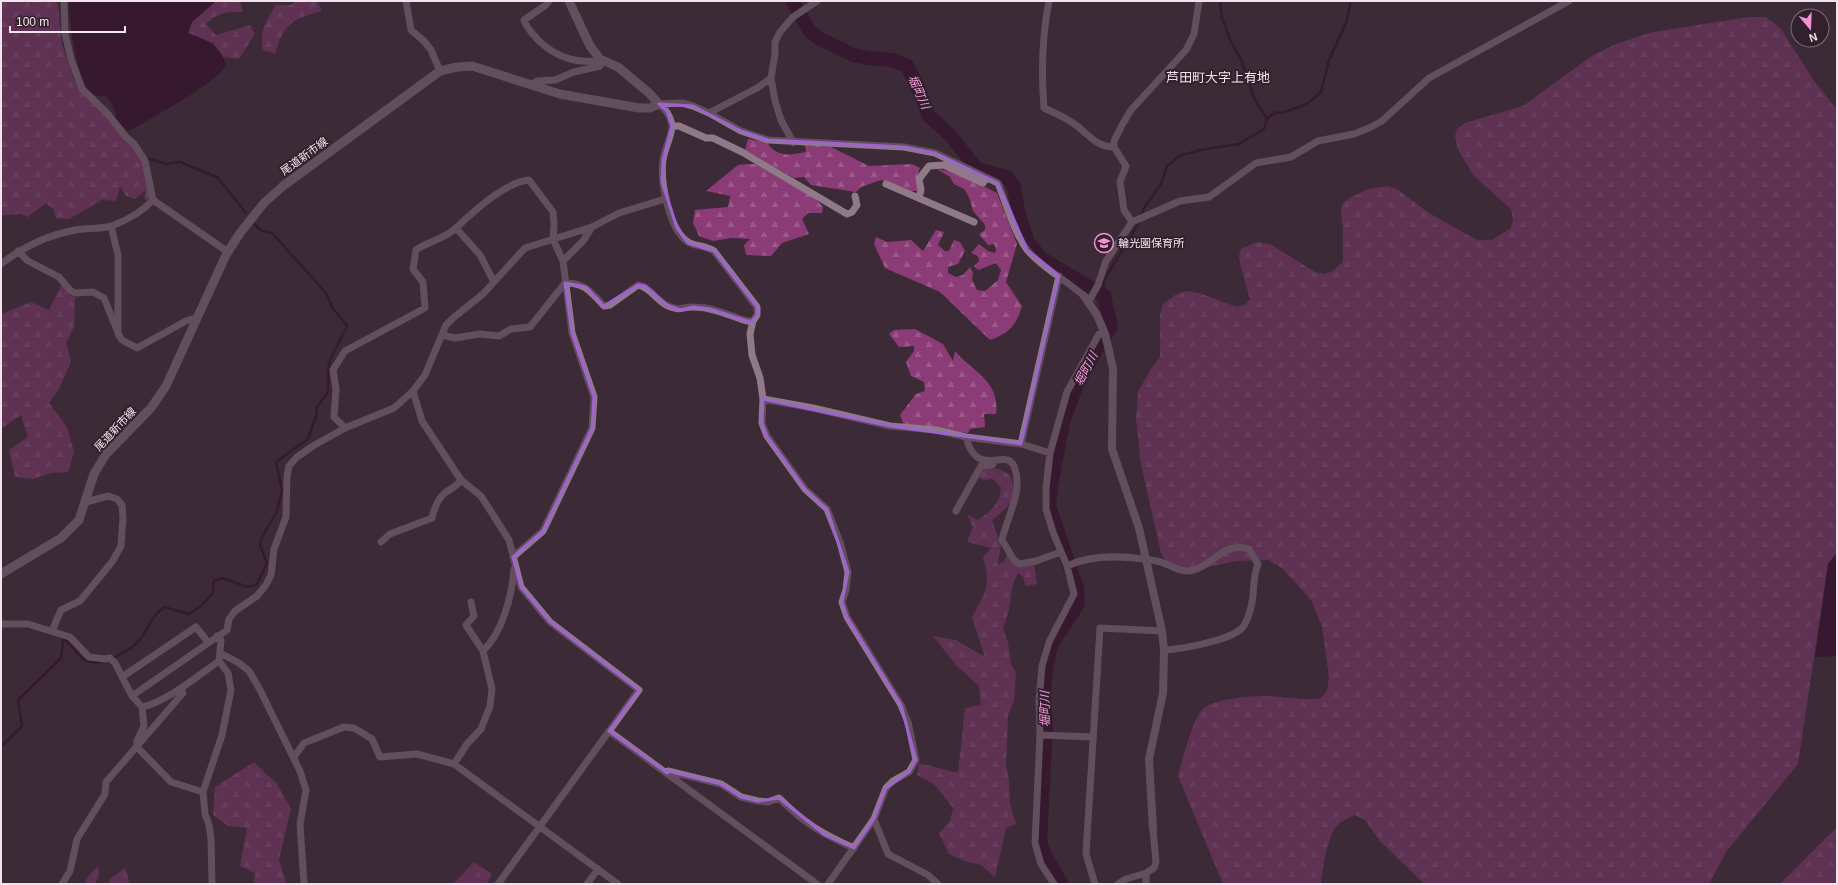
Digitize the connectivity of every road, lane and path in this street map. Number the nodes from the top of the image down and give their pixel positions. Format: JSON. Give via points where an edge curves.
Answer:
{"nodes":[{"id":1,"x":64,"y":1,"type":"edge"},
{"id":2,"x":406,"y":1,"type":"edge"},
{"id":3,"x":550,"y":1,"type":"edge"},
{"id":4,"x":569,"y":1,"type":"edge"},
{"id":5,"x":817,"y":1,"type":"edge"},
{"id":6,"x":1049,"y":1,"type":"edge"},
{"id":7,"x":1199,"y":1,"type":"edge"},
{"id":8,"x":1569,"y":1,"type":"edge"},
{"id":9,"x":603,"y":61,"type":"junction"},
{"id":10,"x":440,"y":71,"type":"junction"},
{"id":11,"x":772,"y":78,"type":"junction"},
{"id":12,"x":532,"y":84,"type":"junction"},
{"id":13,"x":659,"y":104,"type":"junction"},
{"id":14,"x":709,"y":113,"type":"junction"},
{"id":15,"x":672,"y":126,"type":"junction"},
{"id":16,"x":793,"y":142,"type":"junction"},
{"id":17,"x":1114,"y":147,"type":"junction"},
{"id":18,"x":987,"y":178,"type":"junction"},
{"id":19,"x":886,"y":184,"type":"dead end"},
{"id":20,"x":855,"y":196,"type":"dead end"},
{"id":21,"x":919,"y":197,"type":"junction"},
{"id":22,"x":153,"y":200,"type":"junction"},
{"id":23,"x":666,"y":200,"type":"junction"},
{"id":24,"x":974,"y":222,"type":"dead end"},
{"id":25,"x":1132,"y":222,"type":"junction"},
{"id":26,"x":111,"y":226,"type":"junction"},
{"id":27,"x":592,"y":227,"type":"junction"},
{"id":28,"x":456,"y":228,"type":"junction"},
{"id":29,"x":553,"y":239,"type":"junction"},
{"id":30,"x":18,"y":251,"type":"junction"},
{"id":31,"x":228,"y":252,"type":"junction"},
{"id":32,"x":563,"y":261,"type":"junction"},
{"id":33,"x":1,"y":264,"type":"edge"},
{"id":34,"x":1059,"y":276,"type":"junction"},
{"id":35,"x":494,"y":282,"type":"junction"},
{"id":36,"x":565,"y":283,"type":"junction"},
{"id":37,"x":1086,"y":299,"type":"junction"},
{"id":38,"x":196,"y":321,"type":"junction"},
{"id":39,"x":752,"y":321,"type":"junction"},
{"id":40,"x":118,"y":334,"type":"junction"},
{"id":41,"x":1105,"y":334,"type":"junction"},
{"id":42,"x":442,"y":336,"type":"junction"},
{"id":43,"x":413,"y":391,"type":"junction"},
{"id":44,"x":764,"y":399,"type":"junction"},
{"id":45,"x":345,"y":428,"type":"junction"},
{"id":46,"x":966,"y":437,"type":"junction"},
{"id":47,"x":1021,"y":444,"type":"junction"},
{"id":48,"x":1050,"y":453,"type":"junction"},
{"id":49,"x":995,"y":460,"type":"junction"},
{"id":50,"x":461,"y":480,"type":"junction"},
{"id":51,"x":86,"y":502,"type":"junction"},
{"id":52,"x":956,"y":511,"type":"dead end"},
{"id":53,"x":381,"y":542,"type":"dead end"},
{"id":54,"x":1061,"y":552,"type":"junction"},
{"id":55,"x":512,"y":557,"type":"junction"},
{"id":56,"x":1147,"y":560,"type":"junction"},
{"id":57,"x":515,"y":566,"type":"junction"},
{"id":58,"x":1067,"y":566,"type":"junction"},
{"id":59,"x":1,"y":574,"type":"edge"},
{"id":60,"x":471,"y":602,"type":"dead end"},
{"id":61,"x":1,"y":624,"type":"edge"},
{"id":62,"x":1162,"y":631,"type":"junction"},
{"id":63,"x":52,"y":632,"type":"junction"},
{"id":64,"x":217,"y":636,"type":"junction"},
{"id":65,"x":208,"y":642,"type":"junction"},
{"id":66,"x":1164,"y":650,"type":"junction"},
{"id":67,"x":483,"y":651,"type":"junction"},
{"id":68,"x":220,"y":653,"type":"junction"},
{"id":69,"x":219,"y":661,"type":"junction"},
{"id":70,"x":122,"y":677,"type":"junction"},
{"id":71,"x":181,"y":688,"type":"junction"},
{"id":72,"x":132,"y":696,"type":"junction"},
{"id":73,"x":142,"y":707,"type":"junction"},
{"id":74,"x":609,"y":731,"type":"junction"},
{"id":75,"x":1040,"y":735,"type":"junction"},
{"id":76,"x":1093,"y":737,"type":"junction"},
{"id":77,"x":137,"y":746,"type":"junction"},
{"id":78,"x":294,"y":757,"type":"junction"},
{"id":79,"x":454,"y":764,"type":"junction"},
{"id":80,"x":667,"y":774,"type":"junction"},
{"id":81,"x":203,"y":792,"type":"junction"},
{"id":82,"x":874,"y":819,"type":"junction"},
{"id":83,"x":539,"y":827,"type":"junction"},
{"id":84,"x":1153,"y":829,"type":"joint"},
{"id":85,"x":854,"y":848,"type":"junction"},
{"id":86,"x":598,"y":869,"type":"junction"},
{"id":87,"x":1146,"y":873,"type":"junction"},
{"id":88,"x":62,"y":884,"type":"edge"},
{"id":89,"x":212,"y":884,"type":"edge"},
{"id":90,"x":304,"y":884,"type":"edge"},
{"id":91,"x":498,"y":884,"type":"edge"},
{"id":92,"x":587,"y":884,"type":"edge"},
{"id":93,"x":618,"y":884,"type":"edge"},
{"id":94,"x":817,"y":884,"type":"edge"},
{"id":95,"x":828,"y":884,"type":"edge"},
{"id":96,"x":938,"y":884,"type":"edge"},
{"id":97,"x":1054,"y":884,"type":"edge"},
{"id":98,"x":1095,"y":884,"type":"edge"},
{"id":99,"x":1118,"y":884,"type":"edge"},
{"id":100,"x":1146,"y":884,"type":"edge"}],
"edges":[{"from":1,"to":22,"type":"street","via":[[65,34],[82,89],[107,113],[145,161]]},
{"from":2,"to":10,"type":"street","via":[[411,30],[431,50]]},
{"from":3,"to":9,"type":"street","via":[[524,20],[528,29],[550,51],[567,58]]},
{"from":4,"to":9,"type":"main road","via":[[590,46]]},
{"from":5,"to":11,"type":"street","via":[[793,17],[780,32],[775,42]]},
{"from":6,"to":17,"type":"street","via":[[1044,28],[1044,108],[1077,126],[1095,142],[1106,147]]},
{"from":7,"to":17,"type":"street","via":[[1194,34],[1186,50],[1131,110],[1116,136]]},
{"from":8,"to":25,"type":"street","via":[[1429,78],[1382,121],[1369,128],[1354,134],[1318,141],[1291,157],[1256,163],[1209,196],[1180,201]]},
{"from":9,"to":12,"type":"street","via":[[600,66],[555,80],[537,81]]},
{"from":9,"to":13,"type":"main road","via":[[618,67]]},
{"from":10,"to":12,"type":"main road","name":"尾道新市線","via":[[457,66],[472,66]]},
{"from":10,"to":31,"type":"main road","name":"尾道新市線","via":[[283,186],[264,203]]},
{"from":11,"to":14,"type":"street"},
{"from":11,"to":16,"type":"street","via":[[781,120]]},
{"from":12,"to":13,"type":"main road","name":"尾道新市線","via":[[560,94],[639,108],[650,108]]},
{"from":13,"to":14,"type":"street","via":[[682,103]]},
{"from":13,"to":15,"type":"street","via":[[667,111]]},
{"from":14,"to":16,"type":"street","via":[[755,137]]},
{"from":15,"to":20,"type":"street","via":[[713,138],[742,152],[847,214],[857,205]]},
{"from":15,"to":23,"type":"street","via":[[663,160],[662,182]]},
{"from":16,"to":18,"type":"street","via":[[904,147],[935,153]]},
{"from":17,"to":25,"type":"street","via":[[1126,166],[1120,182],[1124,210]]},
{"from":18,"to":21,"type":"street","via":[[983,183],[944,165],[929,166],[919,179]]},
{"from":18,"to":34,"type":"street","via":[[998,183],[1027,250]]},
{"from":19,"to":21,"type":"street"},
{"from":21,"to":24,"type":"street"},
{"from":22,"to":26,"type":"street","via":[[144,211]]},
{"from":22,"to":31,"type":"street"},
{"from":23,"to":27,"type":"street","via":[[619,213]]},
{"from":23,"to":39,"type":"street","via":[[682,236],[688,242],[707,246],[714,251],[757,307],[758,315]]},
{"from":25,"to":37,"type":"street","via":[[1106,261],[1098,285]]},
{"from":26,"to":30,"type":"street","via":[[50,236]]},
{"from":26,"to":40,"type":"street","via":[[118,255]]},
{"from":27,"to":29,"type":"street"},
{"from":27,"to":32,"type":"street","via":[[583,241]]},
{"from":28,"to":29,"type":"street","via":[[480,206],[520,181],[529,180],[553,212]]},
{"from":28,"to":35,"type":"street","via":[[480,255]]},
{"from":28,"to":45,"type":"street","via":[[448,236],[429,242],[416,250],[412,269],[423,282],[425,308],[345,351],[333,370],[336,389],[334,417]]},
{"from":29,"to":32,"type":"street"},
{"from":29,"to":35,"type":"street","via":[[525,248]]},
{"from":30,"to":33,"type":"street"},
{"from":30,"to":40,"type":"street","via":[[28,261],[59,277],[75,293],[93,292],[104,298]]},
{"from":31,"to":38,"type":"main road","name":"尾道新市線"},
{"from":32,"to":36,"type":"street"},
{"from":34,"to":37,"type":"street"},
{"from":34,"to":47,"type":"street"},
{"from":35,"to":42,"type":"street","via":[[453,318]]},
{"from":36,"to":39,"type":"street","via":[[586,287],[604,306],[610,305],[638,285],[645,286],[667,305],[680,310],[694,307],[710,309]]},
{"from":36,"to":42,"type":"street","via":[[530,327],[511,329],[499,336]]},
{"from":36,"to":55,"type":"street","via":[[572,333],[594,397],[592,428],[543,531]]},
{"from":37,"to":41,"type":"street","via":[[1098,315]]},
{"from":38,"to":40,"type":"street","via":[[186,321],[137,348],[122,340]]},
{"from":38,"to":51,"type":"main road","name":"尾道新市線","via":[[166,386],[151,408],[106,454],[94,474]]},
{"from":39,"to":44,"type":"street","via":[[752,355]]},
{"from":41,"to":48,"type":"street","via":[[1100,334],[1067,392]]},
{"from":41,"to":56,"type":"street","via":[[1113,369],[1112,449]]},
{"from":42,"to":43,"type":"street","via":[[425,375]]},
{"from":43,"to":45,"type":"street","via":[[394,408]]},
{"from":43,"to":50,"type":"street","via":[[422,421]]},
{"from":44,"to":46,"type":"street","via":[[890,426],[936,430]]},
{"from":44,"to":82,"type":"street","via":[[762,423],[766,436],[805,489],[828,509],[848,572],[842,602],[847,617],[901,705],[908,722],[916,760],[909,772],[886,788]]},
{"from":45,"to":64,"type":"street","via":[[313,446],[289,466],[286,517],[274,549],[271,575],[257,596],[235,611],[229,619],[227,630]]},
{"from":46,"to":47,"type":"street"},
{"from":46,"to":49,"type":"street","via":[[969,449],[978,458]]},
{"from":47,"to":48,"type":"street"},
{"from":48,"to":54,"type":"street","via":[[1046,509]]},
{"from":49,"to":52,"type":"street","via":[[992,465],[981,466]]},
{"from":49,"to":54,"type":"street","via":[[1005,459],[1011,461],[1014,466],[1015,501],[1004,526],[1002,540],[1014,560],[1020,564]]},
{"from":50,"to":53,"type":"street","via":[[457,486],[444,493],[432,518],[390,534]]},
{"from":50,"to":55,"type":"street","via":[[481,496],[509,540]]},
{"from":51,"to":59,"type":"main road","name":"尾道新市線","via":[[79,520],[61,538]]},
{"from":51,"to":63,"type":"street","via":[[108,496],[117,499],[122,505],[121,546],[112,562],[80,601],[61,610]]},
{"from":54,"to":58,"type":"street"},
{"from":55,"to":57,"type":"street"},
{"from":56,"to":58,"type":"street","via":[[1106,556]]},
{"from":56,"to":62,"type":"street"},
{"from":56,"to":66,"type":"street","via":[[1158,561],[1186,571],[1197,568],[1229,549],[1241,546],[1249,549],[1258,564],[1254,573],[1252,606],[1241,629],[1194,646]]},
{"from":57,"to":67,"type":"street","via":[[508,604],[491,643]]},
{"from":57,"to":74,"type":"street","via":[[521,587],[550,622],[639,690]]},
{"from":58,"to":75,"type":"street","via":[[1074,594],[1049,642],[1042,666]]},
{"from":60,"to":67,"type":"street","via":[[474,616],[466,625]]},
{"from":61,"to":63,"type":"street","via":[[28,624]]},
{"from":62,"to":66,"type":"street"},
{"from":62,"to":76,"type":"street","via":[[1100,628]]},
{"from":63,"to":70,"type":"street","via":[[70,637],[90,657],[113,660]]},
{"from":64,"to":65,"type":"street"},
{"from":64,"to":68,"type":"street","via":[[221,640]]},
{"from":65,"to":70,"type":"street","via":[[196,627]]},
{"from":65,"to":72,"type":"street"},
{"from":66,"to":84,"type":"street","via":[[1163,693],[1150,759]]},
{"from":67,"to":79,"type":"street","via":[[492,689],[490,706],[481,729]]},
{"from":68,"to":69,"type":"street"},
{"from":68,"to":78,"type":"street","via":[[249,671]]},
{"from":69,"to":71,"type":"street"},
{"from":69,"to":81,"type":"street","via":[[228,673],[231,690],[222,735]]},
{"from":70,"to":72,"type":"street"},
{"from":71,"to":73,"type":"street","via":[[151,706]]},
{"from":71,"to":77,"type":"street","via":[[183,693]]},
{"from":72,"to":73,"type":"street"},
{"from":73,"to":77,"type":"street","via":[[144,726]]},
{"from":74,"to":80,"type":"street"},
{"from":74,"to":83,"type":"street"},
{"from":75,"to":76,"type":"street"},
{"from":75,"to":97,"type":"street","via":[[1035,843],[1041,864]]},
{"from":76,"to":98,"type":"street","via":[[1086,854]]},
{"from":77,"to":81,"type":"street","via":[[171,782]]},
{"from":77,"to":88,"type":"street","via":[[106,782],[105,794],[77,839],[70,871]]},
{"from":78,"to":79,"type":"street","via":[[304,743],[344,727],[354,728],[372,740],[380,757],[417,754]]},
{"from":78,"to":90,"type":"street","via":[[306,790],[300,824]]},
{"from":79,"to":83,"type":"street"},
{"from":80,"to":85,"type":"street","via":[[668,771],[721,784],[741,797],[758,801],[768,802],[779,798],[825,835]]},
{"from":80,"to":94,"type":"street"},
{"from":81,"to":89,"type":"street","via":[[211,839]]},
{"from":82,"to":85,"type":"street"},
{"from":82,"to":96,"type":"street","via":[[888,854]]},
{"from":83,"to":86,"type":"street"},
{"from":83,"to":91,"type":"street"},
{"from":84,"to":87,"type":"street","via":[[1156,862],[1154,868]]},
{"from":85,"to":95,"type":"street"},
{"from":86,"to":92,"type":"street"},
{"from":86,"to":93,"type":"street"},
{"from":87,"to":99,"type":"street"},
{"from":87,"to":100,"type":"street"}]}
